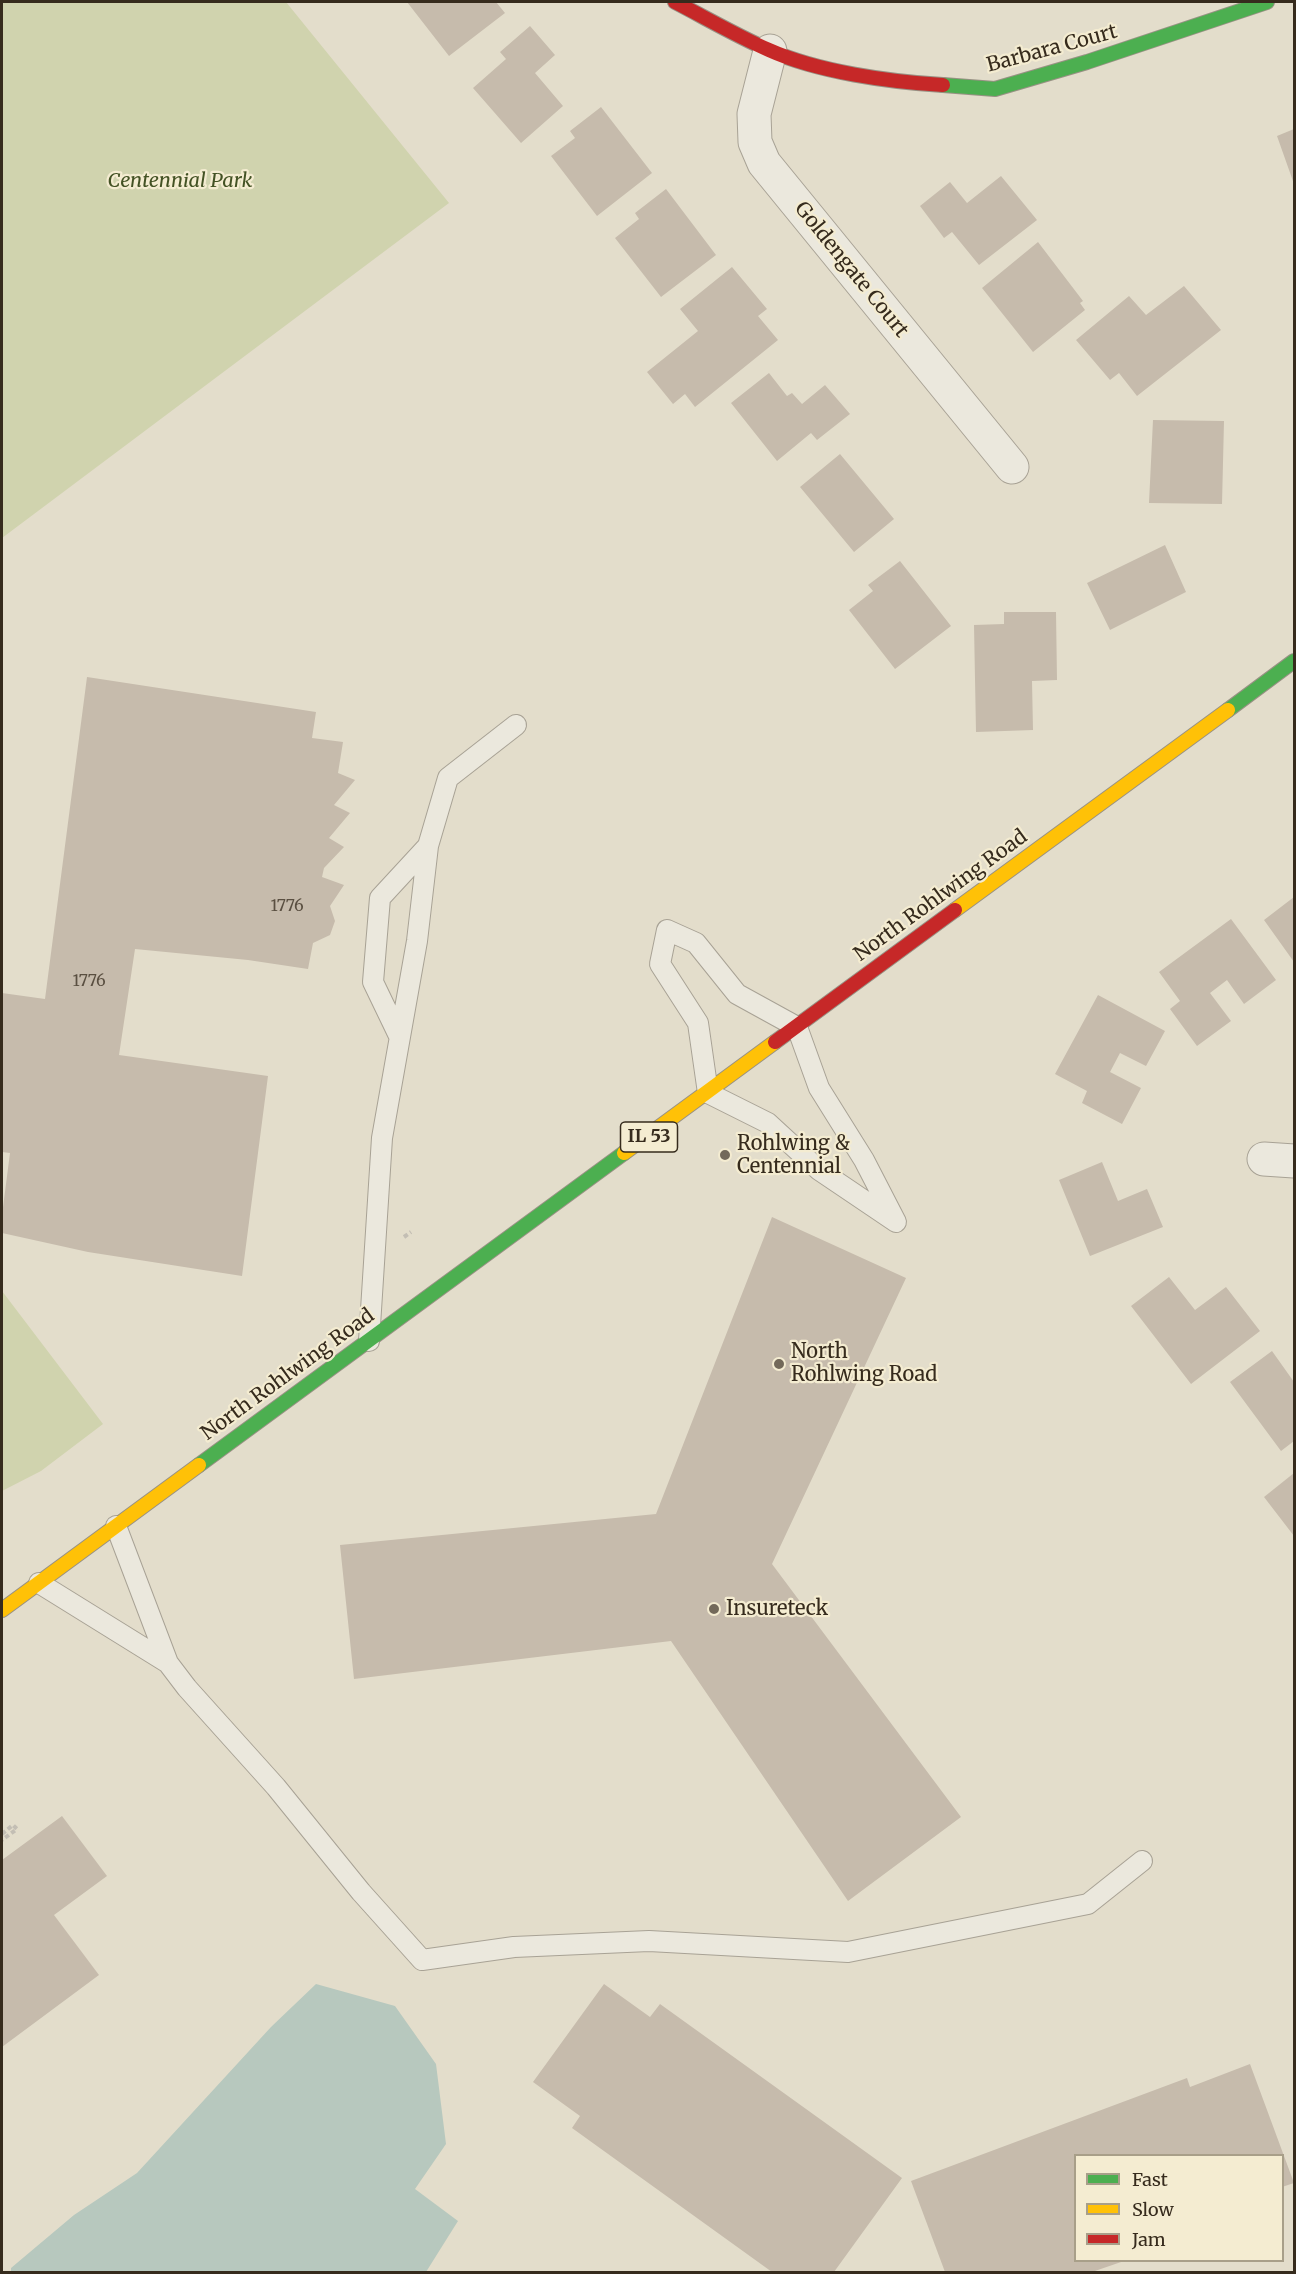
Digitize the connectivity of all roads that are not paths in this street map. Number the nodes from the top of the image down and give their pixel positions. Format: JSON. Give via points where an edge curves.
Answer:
{"nodes":[{"id":1,"x":675,"y":2,"type":"edge"},
{"id":2,"x":1268,"y":2,"type":"edge"},
{"id":3,"x":770,"y":51,"type":"junction"},
{"id":4,"x":1012,"y":467,"type":"dead end"},
{"id":5,"x":1294,"y":661,"type":"edge"},
{"id":6,"x":516,"y":725,"type":"dead end"},
{"id":7,"x":428,"y":846,"type":"junction"},
{"id":8,"x":797,"y":1027,"type":"junction"},
{"id":9,"x":399,"y":1036,"type":"junction"},
{"id":10,"x":708,"y":1093,"type":"junction"},
{"id":11,"x":369,"y":1341,"type":"junction"},
{"id":12,"x":116,"y":1526,"type":"junction"},
{"id":13,"x":39,"y":1582,"type":"junction"},
{"id":14,"x":2,"y":1610,"type":"edge"},
{"id":15,"x":168,"y":1664,"type":"junction"},
{"id":16,"x":1142,"y":1861,"type":"dead end"}],
"edges":[{"from":1,"to":3,"type":"main road","name":"Barbara Court"},
{"from":2,"to":3,"type":"main road","name":"Barbara Court","via":[[995,88],[910,83],[854,74]]},
{"from":3,"to":4,"type":"street","name":"Goldengate Court","via":[[754,114],[755,141],[764,163]]},
{"from":5,"to":8,"type":"main road","name":"North Rohlwing Road","number":"IL 53"},
{"from":6,"to":7,"type":"lane","via":[[448,778]]},
{"from":7,"to":9,"type":"lane","via":[[417,941]]},
{"from":7,"to":9,"type":"lane","via":[[380,898],[373,982]]},
{"from":8,"to":10,"type":"main road","name":"North Rohlwing Road","number":"IL 53"},
{"from":8,"to":10,"type":"lane","via":[[737,994],[696,943],[667,930],[660,964],[698,1023]]},
{"from":8,"to":10,"type":"lane","via":[[819,1088],[864,1160],[896,1222],[819,1170],[768,1123]]},
{"from":9,"to":11,"type":"lane","via":[[382,1138]]},
{"from":10,"to":11,"type":"main road","name":"North Rohlwing Road","number":"IL 53"},
{"from":11,"to":12,"type":"main road","name":"North Rohlwing Road","number":"IL 53"},
{"from":12,"to":13,"type":"main road","name":"North Rohlwing Road","number":"IL 53"},
{"from":12,"to":15,"type":"lane"},
{"from":13,"to":14,"type":"main road","name":"North Rohlwing Road","number":"IL 53"},
{"from":13,"to":15,"type":"lane"},
{"from":15,"to":16,"type":"lane","via":[[422,1960],[514,1947],[649,1941],[848,1952],[1088,1904]]}]}
